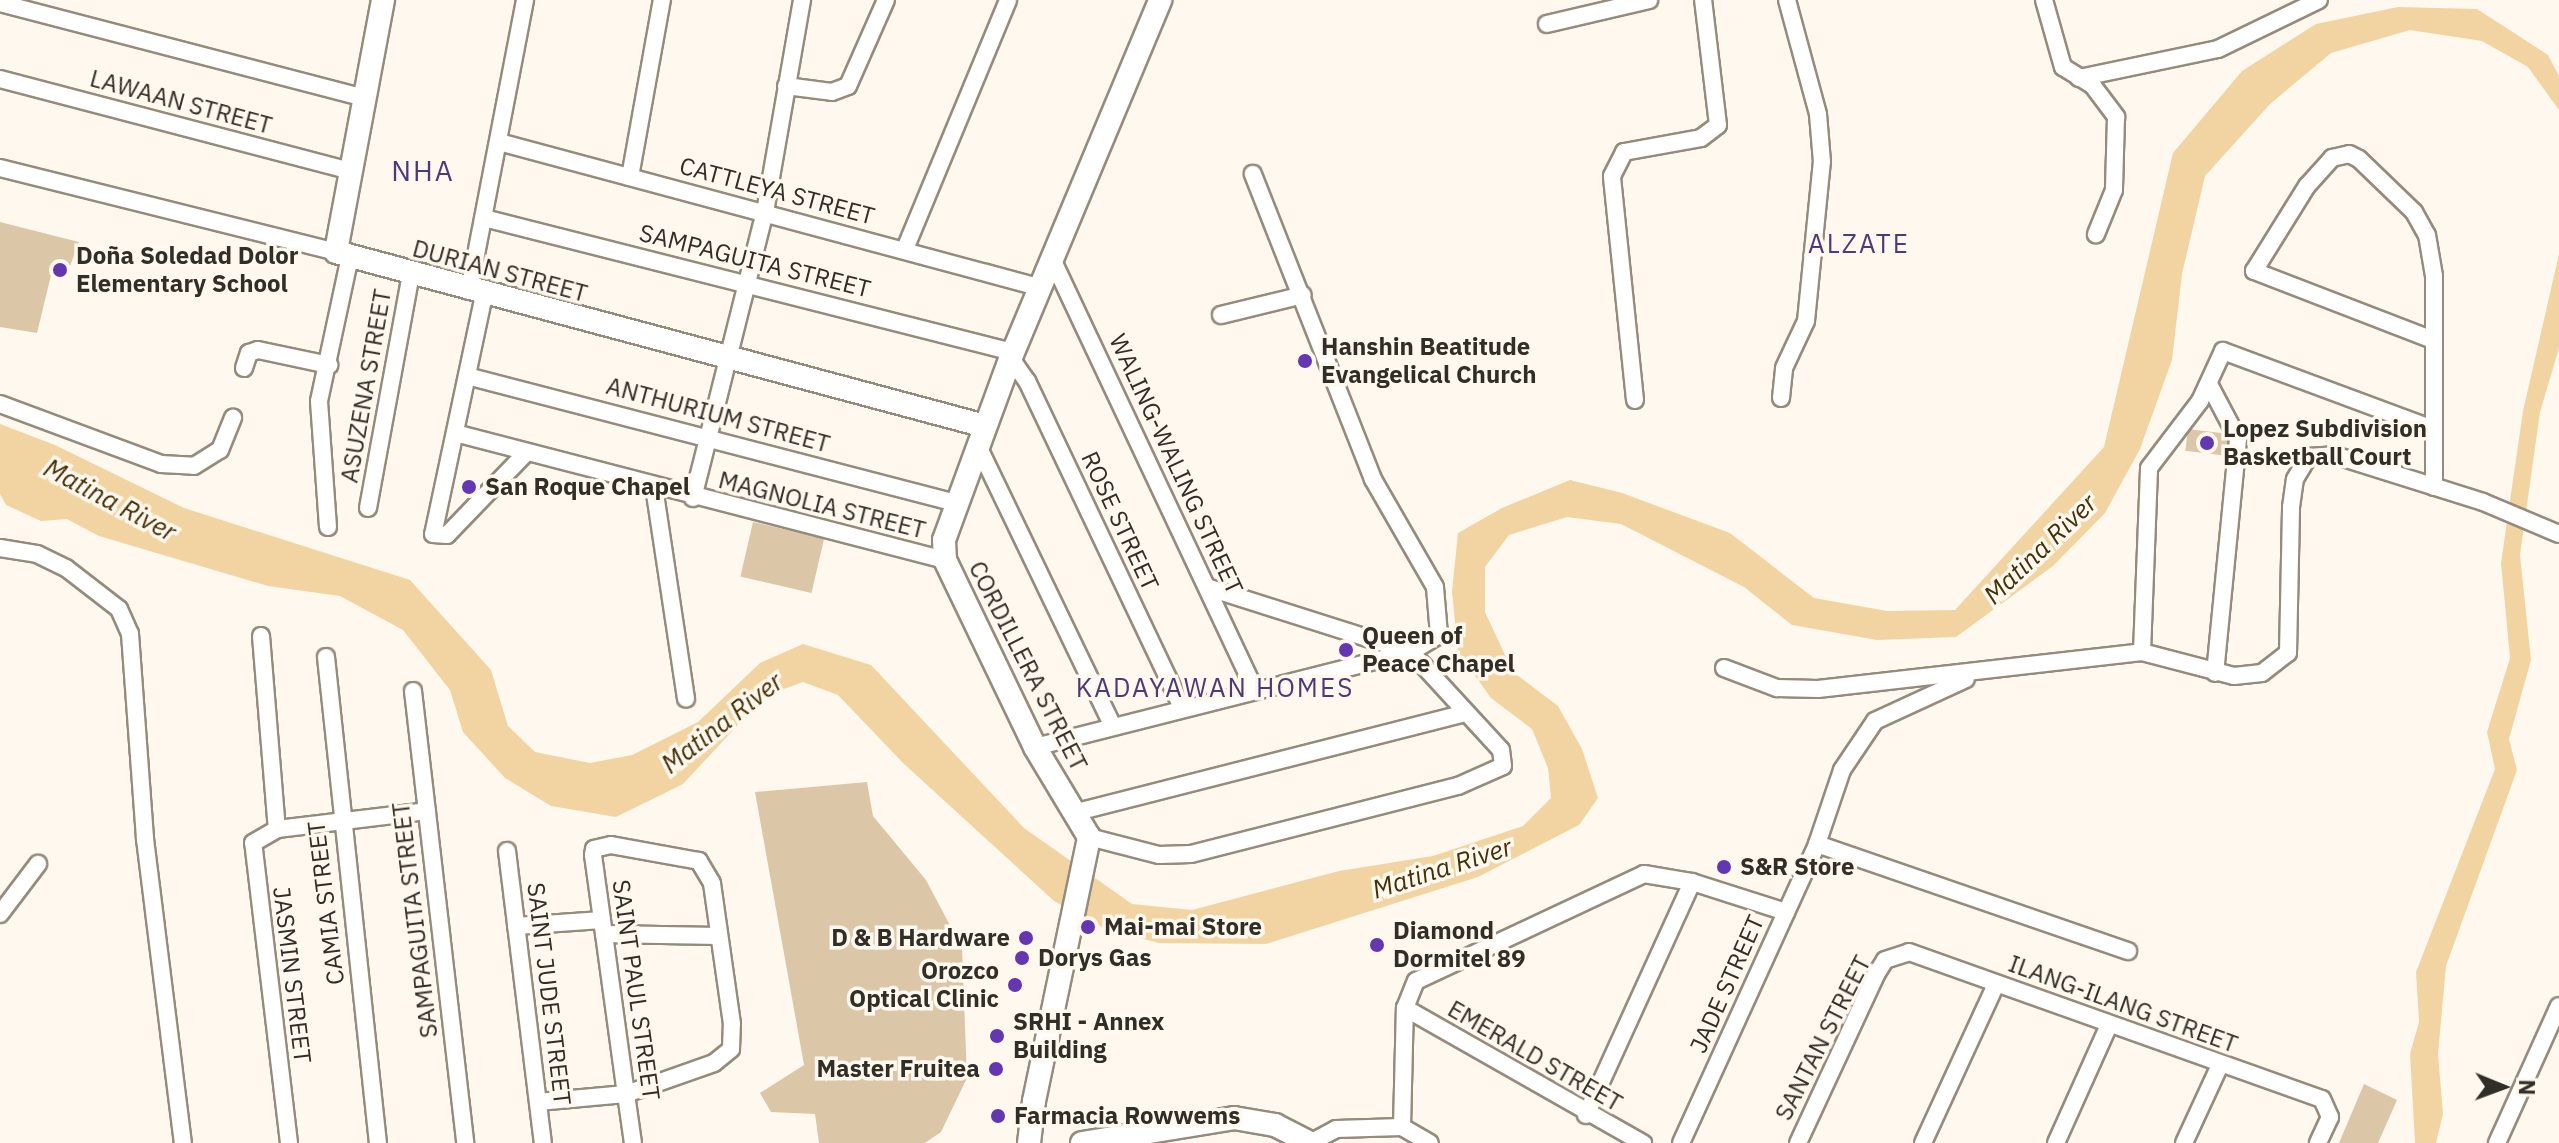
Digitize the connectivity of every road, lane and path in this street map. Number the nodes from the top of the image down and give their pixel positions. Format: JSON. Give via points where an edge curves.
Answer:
{"nodes":[{"id":1,"x":383,"y":0,"type":"edge"},
{"id":2,"x":525,"y":0,"type":"edge"},
{"id":3,"x":662,"y":0,"type":"edge"},
{"id":4,"x":802,"y":0,"type":"edge"},
{"id":5,"x":886,"y":0,"type":"edge"},
{"id":6,"x":1008,"y":0,"type":"edge"},
{"id":7,"x":1160,"y":0,"type":"edge"},
{"id":8,"x":1649,"y":0,"type":"edge"},
{"id":9,"x":1703,"y":0,"type":"edge"},
{"id":10,"x":1787,"y":0,"type":"edge"},
{"id":11,"x":2046,"y":0,"type":"edge"},
{"id":12,"x":2319,"y":0,"type":"edge"},
{"id":13,"x":0,"y":3,"type":"edge"},
{"id":14,"x":1547,"y":24,"type":"dead end"},
{"id":15,"x":2079,"y":78,"type":"junction"},
{"id":16,"x":0,"y":79,"type":"edge"},
{"id":17,"x":786,"y":86,"type":"junction"},
{"id":18,"x":365,"y":98,"type":"junction"},
{"id":19,"x":499,"y":142,"type":"junction"},
{"id":20,"x":0,"y":168,"type":"edge"},
{"id":21,"x":351,"y":171,"type":"junction"},
{"id":22,"x":1253,"y":174,"type":"dead end"},
{"id":23,"x":630,"y":177,"type":"junction"},
{"id":24,"x":765,"y":212,"type":"junction"},
{"id":25,"x":484,"y":218,"type":"junction"},
{"id":26,"x":2096,"y":234,"type":"dead end"},
{"id":27,"x":905,"y":249,"type":"junction"},
{"id":28,"x":343,"y":254,"type":"junction"},
{"id":29,"x":1053,"y":261,"type":"junction"},
{"id":30,"x":411,"y":274,"type":"junction"},
{"id":31,"x":749,"y":285,"type":"junction"},
{"id":32,"x":1042,"y":288,"type":"junction"},
{"id":33,"x":477,"y":293,"type":"junction"},
{"id":34,"x":1303,"y":295,"type":"junction"},
{"id":35,"x":1221,"y":315,"type":"dead end"},
{"id":36,"x":2433,"y":340,"type":"junction"},
{"id":37,"x":1011,"y":357,"type":"junction"},
{"id":38,"x":729,"y":359,"type":"junction"},
{"id":39,"x":329,"y":365,"type":"junction"},
{"id":40,"x":244,"y":368,"type":"dead end"},
{"id":41,"x":467,"y":376,"type":"junction"},
{"id":42,"x":2210,"y":386,"type":"junction"},
{"id":43,"x":1781,"y":398,"type":"dead end"},
{"id":44,"x":1635,"y":400,"type":"dead end"},
{"id":45,"x":0,"y":404,"type":"edge"},
{"id":46,"x":233,"y":418,"type":"dead end"},
{"id":47,"x":2433,"y":429,"type":"junction"},
{"id":48,"x":455,"y":433,"type":"junction"},
{"id":49,"x":982,"y":436,"type":"junction"},
{"id":50,"x":708,"y":437,"type":"junction"},
{"id":51,"x":527,"y":452,"type":"junction"},
{"id":52,"x":654,"y":487,"type":"junction"},
{"id":53,"x":2434,"y":487,"type":"junction"},
{"id":54,"x":693,"y":498,"type":"junction"},
{"id":55,"x":956,"y":503,"type":"junction"},
{"id":56,"x":368,"y":508,"type":"dead end"},
{"id":57,"x":328,"y":527,"type":"dead end"},
{"id":58,"x":2559,"y":534,"type":"edge"},
{"id":59,"x":0,"y":548,"type":"edge"},
{"id":60,"x":945,"y":560,"type":"junction"},
{"id":61,"x":1209,"y":588,"type":"junction"},
{"id":62,"x":261,"y":636,"type":"dead end"},
{"id":63,"x":1411,"y":652,"type":"junction"},
{"id":64,"x":2139,"y":652,"type":"junction"},
{"id":65,"x":326,"y":657,"type":"dead end"},
{"id":66,"x":1724,"y":668,"type":"dead end"},
{"id":67,"x":1986,"y":671,"type":"junction"},
{"id":68,"x":2215,"y":673,"type":"junction"},
{"id":69,"x":1254,"y":688,"type":"junction"},
{"id":70,"x":413,"y":691,"type":"dead end"},
{"id":71,"x":686,"y":699,"type":"dead end"},
{"id":72,"x":1182,"y":707,"type":"junction"},
{"id":73,"x":1466,"y":713,"type":"junction"},
{"id":74,"x":1113,"y":726,"type":"junction"},
{"id":75,"x":1035,"y":747,"type":"junction"},
{"id":76,"x":427,"y":811,"type":"junction"},
{"id":77,"x":1077,"y":812,"type":"junction"},
{"id":78,"x":340,"y":821,"type":"junction"},
{"id":79,"x":277,"y":829,"type":"junction"},
{"id":80,"x":1817,"y":844,"type":"junction"},
{"id":81,"x":1089,"y":846,"type":"junction"},
{"id":82,"x":507,"y":851,"type":"dead end"},
{"id":83,"x":38,"y":864,"type":"dead end"},
{"id":84,"x":1692,"y":882,"type":"junction"},
{"id":85,"x":1786,"y":912,"type":"junction"},
{"id":86,"x":0,"y":914,"type":"edge"},
{"id":87,"x":516,"y":926,"type":"junction"},
{"id":88,"x":603,"y":927,"type":"junction"},
{"id":89,"x":719,"y":936,"type":"junction"},
{"id":90,"x":2128,"y":951,"type":"dead end"},
{"id":91,"x":1894,"y":955,"type":"joint"},
{"id":92,"x":1996,"y":984,"type":"junction"},
{"id":93,"x":2559,"y":1006,"type":"edge"},
{"id":94,"x":1405,"y":1008,"type":"junction"},
{"id":95,"x":2109,"y":1025,"type":"junction"},
{"id":96,"x":2220,"y":1065,"type":"junction"},
{"id":97,"x":626,"y":1094,"type":"junction"},
{"id":98,"x":538,"y":1102,"type":"junction"},
{"id":99,"x":1586,"y":1115,"type":"junction"},
{"id":100,"x":1402,"y":1127,"type":"junction"},
{"id":101,"x":183,"y":1143,"type":"edge"},
{"id":102,"x":289,"y":1143,"type":"edge"},
{"id":103,"x":378,"y":1143,"type":"edge"},
{"id":104,"x":465,"y":1143,"type":"edge"},
{"id":105,"x":543,"y":1143,"type":"edge"},
{"id":106,"x":633,"y":1143,"type":"edge"},
{"id":107,"x":1029,"y":1143,"type":"edge"},
{"id":108,"x":1082,"y":1143,"type":"edge"},
{"id":109,"x":1310,"y":1143,"type":"edge"},
{"id":110,"x":1430,"y":1143,"type":"edge"},
{"id":111,"x":1643,"y":1143,"type":"edge"},
{"id":112,"x":1681,"y":1143,"type":"edge"},
{"id":113,"x":1798,"y":1143,"type":"edge"},
{"id":114,"x":1923,"y":1143,"type":"edge"},
{"id":115,"x":2056,"y":1143,"type":"edge"},
{"id":116,"x":2184,"y":1143,"type":"edge"},
{"id":117,"x":2318,"y":1143,"type":"edge"},
{"id":118,"x":2497,"y":1143,"type":"edge"}],
"edges":[{"from":1,"to":18,"type":"street"},
{"from":2,"to":19,"type":"street"},
{"from":3,"to":23,"type":"street"},
{"from":4,"to":17,"type":"street"},
{"from":5,"to":17,"type":"street","via":[[848,86],[832,92]]},
{"from":6,"to":27,"type":"street"},
{"from":7,"to":29,"type":"street","name":"CORDILLERA STREET"},
{"from":8,"to":14,"type":"street"},
{"from":9,"to":44,"type":"street","via":[[1718,125],[1701,138],[1624,152],[1612,176]]},
{"from":10,"to":43,"type":"street","via":[[1818,114],[1822,162],[1806,321],[1784,368]]},
{"from":11,"to":15,"type":"street","via":[[2057,54],[2070,75]]},
{"from":12,"to":15,"type":"street","via":[[2218,49]]},
{"from":13,"to":18,"type":"street"},
{"from":15,"to":26,"type":"street","via":[[2108,102],[2119,137],[2114,190]]},
{"from":16,"to":21,"type":"street","name":"LAWAAN STREET"},
{"from":17,"to":24,"type":"street"},
{"from":18,"to":21,"type":"street"},
{"from":19,"to":23,"type":"street","name":"CATTLEYA STREET"},
{"from":19,"to":25,"type":"street"},
{"from":20,"to":28,"type":"street","name":"DURIAN STREET"},
{"from":21,"to":28,"type":"street"},
{"from":22,"to":34,"type":"street"},
{"from":23,"to":24,"type":"street","name":"CATTLEYA STREET"},
{"from":24,"to":27,"type":"street","name":"CATTLEYA STREET"},
{"from":24,"to":31,"type":"street"},
{"from":25,"to":31,"type":"street","name":"SAMPAGUITA STREET"},
{"from":25,"to":33,"type":"street"},
{"from":27,"to":32,"type":"street","name":"CATTLEYA STREET"},
{"from":28,"to":30,"type":"street","name":"DURIAN STREET"},
{"from":28,"to":39,"type":"street"},
{"from":29,"to":32,"type":"street","name":"CORDILLERA STREET"},
{"from":29,"to":61,"type":"street","name":"WALING-WALING STREET"},
{"from":30,"to":33,"type":"street","name":"DURIAN STREET"},
{"from":30,"to":56,"type":"street","name":"ASUZENA STREET"},
{"from":31,"to":37,"type":"street","name":"SAMPAGUITA STREET","via":[[987,343]]},
{"from":31,"to":38,"type":"street"},
{"from":32,"to":37,"type":"street","name":"CORDILLERA STREET"},
{"from":33,"to":38,"type":"street","name":"DURIAN STREET"},
{"from":33,"to":41,"type":"street"},
{"from":34,"to":35,"type":"street"},
{"from":34,"to":63,"type":"street","via":[[1373,479],[1435,587],[1439,635]]},
{"from":36,"to":36,"type":"street","via":[[2427,235],[2414,212],[2349,154],[2321,167],[2254,271]]},
{"from":36,"to":47,"type":"street"},
{"from":37,"to":49,"type":"street","name":"CORDILLERA STREET"},
{"from":37,"to":72,"type":"street","name":"ROSE STREET"},
{"from":38,"to":49,"type":"street","name":"DURIAN STREET"},
{"from":38,"to":50,"type":"street"},
{"from":39,"to":40,"type":"street","via":[[258,350],[249,353]]},
{"from":39,"to":57,"type":"street","via":[[319,414]]},
{"from":41,"to":48,"type":"street"},
{"from":41,"to":50,"type":"street","name":"ANTHURIUM STREET"},
{"from":42,"to":47,"type":"street","via":[[2223,351]]},
{"from":42,"to":64,"type":"street","via":[[2149,468]]},
{"from":42,"to":68,"type":"street","via":[[2238,439]]},
{"from":45,"to":46,"type":"street","via":[[161,464],[194,466],[220,450]]},
{"from":47,"to":53,"type":"street"},
{"from":48,"to":51,"type":"street","name":"MAGNOLIA STREET"},
{"from":48,"to":51,"type":"street","via":[[433,531],[436,537],[447,535]]},
{"from":49,"to":55,"type":"street","name":"CORDILLERA STREET"},
{"from":49,"to":74,"type":"street"},
{"from":50,"to":54,"type":"street"},
{"from":50,"to":55,"type":"street","name":"ANTHURIUM STREET"},
{"from":51,"to":52,"type":"street","name":"MAGNOLIA STREET"},
{"from":52,"to":54,"type":"street","name":"MAGNOLIA STREET"},
{"from":52,"to":71,"type":"street"},
{"from":53,"to":58,"type":"street"},
{"from":53,"to":68,"type":"street","via":[[2334,455],[2308,457],[2295,479],[2291,507],[2288,653],[2262,673]]},
{"from":54,"to":60,"type":"street","name":"MAGNOLIA STREET"},
{"from":55,"to":60,"type":"street","name":"CORDILLERA STREET","via":[[944,540]]},
{"from":59,"to":101,"type":"street","via":[[37,554],[66,568],[119,609],[130,634],[145,839]]},
{"from":60,"to":75,"type":"street","name":"CORDILLERA STREET"},
{"from":61,"to":63,"type":"street"},
{"from":61,"to":69,"type":"street","name":"WALING-WALING STREET"},
{"from":62,"to":79,"type":"street"},
{"from":63,"to":69,"type":"street"},
{"from":63,"to":73,"type":"street"},
{"from":64,"to":67,"type":"street"},
{"from":64,"to":68,"type":"street"},
{"from":65,"to":78,"type":"street","name":"CAMIA STREET"},
{"from":66,"to":67,"type":"street","via":[[1777,688],[1801,689]]},
{"from":67,"to":80,"type":"street","name":"JADE STREET","via":[[1875,721],[1833,784]]},
{"from":69,"to":72,"type":"street"},
{"from":70,"to":76,"type":"street","name":"SAMPAGUITA STREET"},
{"from":72,"to":74,"type":"street"},
{"from":73,"to":77,"type":"street"},
{"from":73,"to":81,"type":"street","via":[[1504,755],[1499,770],[1485,777],[1191,854]]},
{"from":74,"to":75,"type":"street"},
{"from":75,"to":77,"type":"street","name":"CORDILLERA STREET"},
{"from":76,"to":78,"type":"street"},
{"from":76,"to":104,"type":"street","name":"SAMPAGUITA STREET"},
{"from":77,"to":81,"type":"street","name":"CORDILLERA STREET"},
{"from":78,"to":79,"type":"street"},
{"from":78,"to":103,"type":"street","name":"CAMIA STREET"},
{"from":79,"to":102,"type":"street","name":"JASMIN STREET","via":[[258,835],[252,851]]},
{"from":80,"to":85,"type":"street","name":"JADE STREET"},
{"from":80,"to":90,"type":"street"},
{"from":81,"to":107,"type":"street"},
{"from":82,"to":87,"type":"street","name":"SAINT JUDE STREET"},
{"from":83,"to":86,"type":"street"},
{"from":84,"to":85,"type":"street"},
{"from":84,"to":94,"type":"street","via":[[1657,873],[1633,877],[1416,981]]},
{"from":84,"to":99,"type":"street"},
{"from":85,"to":112,"type":"street","name":"JADE STREET"},
{"from":87,"to":88,"type":"street"},
{"from":87,"to":98,"type":"street","name":"SAINT JUDE STREET"},
{"from":88,"to":89,"type":"street"},
{"from":88,"to":89,"type":"street","name":"SAINT PAUL STREET","via":[[593,855],[598,846],[704,864]]},
{"from":88,"to":97,"type":"street","name":"SAINT PAUL STREET"},
{"from":89,"to":97,"type":"street","via":[[731,1049],[714,1063]]},
{"from":91,"to":92,"type":"street","name":"ILANG-ILANG STREET","via":[[1921,954]]},
{"from":91,"to":113,"type":"street","name":"SANTAN STREET","via":[[1877,973]]},
{"from":92,"to":95,"type":"street","name":"ILANG-ILANG STREET"},
{"from":92,"to":114,"type":"street"},
{"from":93,"to":118,"type":"street"},
{"from":94,"to":99,"type":"street","name":"EMERALD STREET"},
{"from":94,"to":100,"type":"street"},
{"from":95,"to":96,"type":"street","name":"ILANG-ILANG STREET"},
{"from":95,"to":115,"type":"street"},
{"from":96,"to":116,"type":"street"},
{"from":96,"to":117,"type":"street","name":"ILANG-ILANG STREET","via":[[2322,1099],[2330,1110]]},
{"from":97,"to":98,"type":"street"},
{"from":97,"to":106,"type":"street","name":"SAINT PAUL STREET"},
{"from":98,"to":105,"type":"street","name":"SAINT JUDE STREET"},
{"from":99,"to":111,"type":"street","name":"EMERALD STREET"},
{"from":100,"to":109,"type":"street","via":[[1336,1129]]},
{"from":100,"to":110,"type":"street"},
{"from":108,"to":109,"type":"street","via":[[1234,1118],[1275,1125]]}]}
